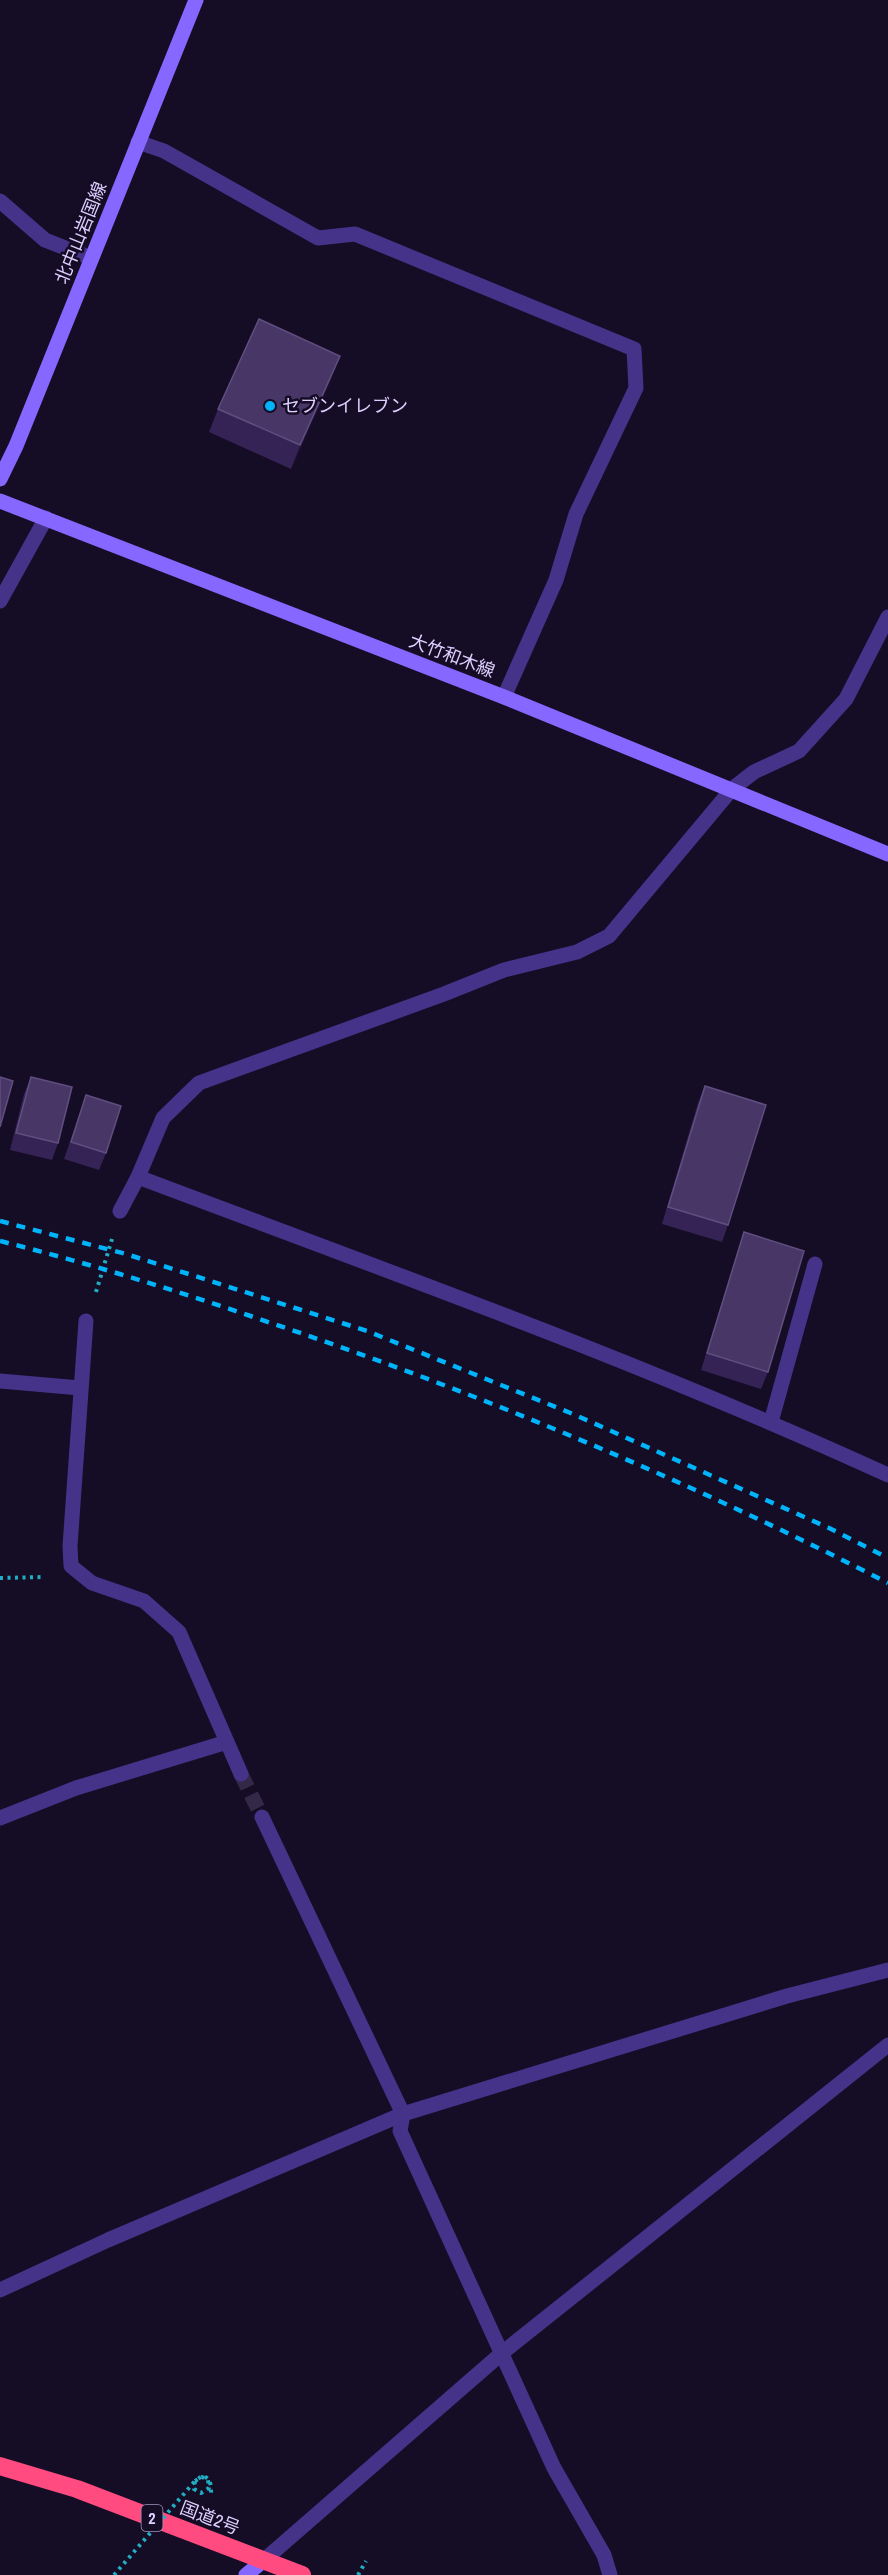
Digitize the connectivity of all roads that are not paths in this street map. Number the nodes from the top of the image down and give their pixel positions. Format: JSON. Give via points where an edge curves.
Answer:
{"nodes":[{"id":1,"x":196,"y":0,"type":"edge"},
{"id":2,"x":138,"y":142,"type":"junction"},
{"id":3,"x":0,"y":201,"type":"edge"},
{"id":4,"x":91,"y":258,"type":"junction"},
{"id":5,"x":0,"y":479,"type":"edge"},
{"id":6,"x":0,"y":501,"type":"edge"},
{"id":7,"x":46,"y":518,"type":"junction"},
{"id":8,"x":0,"y":601,"type":"edge"},
{"id":9,"x":888,"y":617,"type":"edge"},
{"id":10,"x":504,"y":697,"type":"junction"},
{"id":11,"x":732,"y":789,"type":"junction"},
{"id":12,"x":888,"y":854,"type":"edge"},
{"id":13,"x":138,"y":1177,"type":"junction"},
{"id":14,"x":120,"y":1211,"type":"road end"},
{"id":15,"x":815,"y":1264,"type":"dead end"},
{"id":16,"x":87,"y":1321,"type":"road end"},
{"id":17,"x":0,"y":1381,"type":"edge"},
{"id":18,"x":80,"y":1388,"type":"junction"},
{"id":19,"x":771,"y":1422,"type":"junction"},
{"id":20,"x":888,"y":1475,"type":"edge"},
{"id":21,"x":227,"y":1742,"type":"junction"},
{"id":22,"x":241,"y":1774,"type":"tunnel mouth"},
{"id":23,"x":262,"y":1817,"type":"tunnel mouth"},
{"id":24,"x":0,"y":1818,"type":"edge"},
{"id":25,"x":888,"y":1970,"type":"edge"},
{"id":26,"x":888,"y":2045,"type":"edge"},
{"id":27,"x":403,"y":2114,"type":"junction"},
{"id":28,"x":0,"y":2290,"type":"edge"},
{"id":29,"x":502,"y":2354,"type":"junction"},
{"id":30,"x":0,"y":2466,"type":"edge"},
{"id":31,"x":263,"y":2561,"type":"junction"},
{"id":32,"x":246,"y":2575,"type":"edge"},
{"id":33,"x":302,"y":2575,"type":"edge"},
{"id":34,"x":610,"y":2575,"type":"edge"}],
"edges":[{"from":1,"to":2,"type":"main road","name":"北中山岩国線"},
{"from":2,"to":4,"type":"main road","name":"北中山岩国線"},
{"from":2,"to":10,"type":"street","via":[[164,150],[318,238],[355,234],[634,349],[636,388],[576,514],[556,580]]},
{"from":3,"to":4,"type":"street","via":[[45,240]]},
{"from":4,"to":5,"type":"main road","name":"北中山岩国線"},
{"from":6,"to":7,"type":"main road","name":"大竹和木線"},
{"from":7,"to":8,"type":"street"},
{"from":7,"to":10,"type":"main road","name":"大竹和木線"},
{"from":9,"to":11,"type":"street","via":[[846,699],[799,751],[754,772]]},
{"from":10,"to":11,"type":"main road","name":"大竹和木線"},
{"from":11,"to":12,"type":"main road","name":"大竹和木線"},
{"from":11,"to":13,"type":"street","via":[[609,936],[577,952],[504,970],[199,1083],[163,1118]]},
{"from":13,"to":14,"type":"street"},
{"from":13,"to":19,"type":"street","via":[[491,1310]]},
{"from":15,"to":19,"type":"street"},
{"from":16,"to":18,"type":"street"},
{"from":17,"to":18,"type":"street"},
{"from":18,"to":21,"type":"street","via":[[71,1566],[92,1583],[144,1601],[179,1632]]},
{"from":19,"to":20,"type":"street"},
{"from":21,"to":22,"type":"street"},
{"from":21,"to":24,"type":"street","via":[[76,1788]]},
{"from":23,"to":27,"type":"street"},
{"from":25,"to":27,"type":"street","via":[[787,1996]]},
{"from":26,"to":29,"type":"street"},
{"from":27,"to":28,"type":"street"},
{"from":27,"to":29,"type":"street","via":[[400,2131]]},
{"from":29,"to":31,"type":"street"},
{"from":29,"to":34,"type":"street","via":[[554,2468],[604,2555]]},
{"from":30,"to":31,"type":"highway","name":"国道2号","number":"2","via":[[77,2489]]},
{"from":31,"to":32,"type":"main road"},
{"from":31,"to":33,"type":"highway","name":"国道2号","number":"2"}]}
